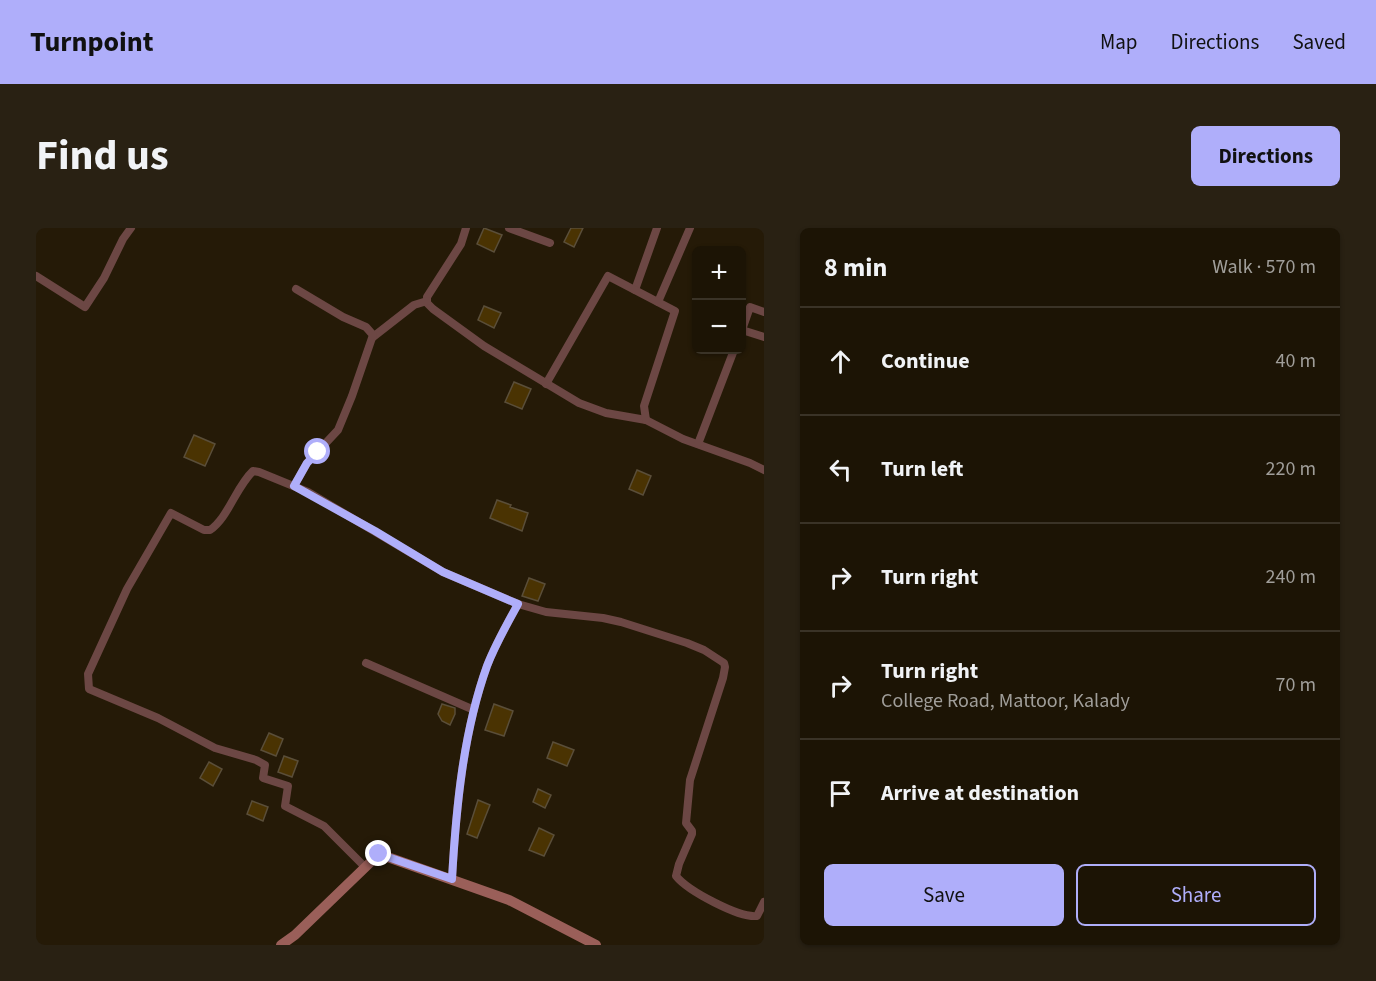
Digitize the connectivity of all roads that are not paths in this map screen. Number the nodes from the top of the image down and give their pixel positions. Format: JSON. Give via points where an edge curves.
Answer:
{"nodes":[{"id":1,"x":131,"y":228,"type":"edge"},
{"id":2,"x":466,"y":228,"type":"edge"},
{"id":3,"x":508,"y":228,"type":"edge"},
{"id":4,"x":657,"y":228,"type":"edge"},
{"id":5,"x":690,"y":228,"type":"edge"},
{"id":6,"x":550,"y":243,"type":"dead end"},
{"id":7,"x":36,"y":276,"type":"edge"},
{"id":8,"x":296,"y":289,"type":"dead end"},
{"id":9,"x":635,"y":290,"type":"junction"},
{"id":10,"x":427,"y":301,"type":"junction"},
{"id":11,"x":658,"y":302,"type":"junction"},
{"id":12,"x":764,"y":312,"type":"edge"},
{"id":13,"x":746,"y":318,"type":"edge"},
{"id":14,"x":746,"y":331,"type":"edge"},
{"id":15,"x":373,"y":337,"type":"junction"},
{"id":16,"x":764,"y":337,"type":"edge"},
{"id":17,"x":733,"y":354,"type":"edge"},
{"id":18,"x":546,"y":384,"type":"junction"},
{"id":19,"x":646,"y":420,"type":"junction"},
{"id":20,"x":699,"y":444,"type":"junction"},
{"id":21,"x":764,"y":470,"type":"edge"},
{"id":22,"x":294,"y":486,"type":"junction"},
{"id":23,"x":518,"y":604,"type":"junction"},
{"id":24,"x":366,"y":663,"type":"dead end"},
{"id":25,"x":474,"y":710,"type":"junction"},
{"id":26,"x":365,"y":867,"type":"junction"},
{"id":27,"x":452,"y":879,"type":"junction"},
{"id":28,"x":764,"y":902,"type":"edge"},
{"id":29,"x":281,"y":945,"type":"edge"},
{"id":30,"x":596,"y":945,"type":"edge"}],
"edges":[{"from":1,"to":7,"type":"street","via":[[85,307]]},
{"from":2,"to":10,"type":"street"},
{"from":3,"to":6,"type":"street"},
{"from":4,"to":9,"type":"street"},
{"from":5,"to":11,"type":"street"},
{"from":8,"to":15,"type":"street","via":[[366,327]]},
{"from":9,"to":11,"type":"street"},
{"from":9,"to":18,"type":"street","via":[[608,276]]},
{"from":10,"to":15,"type":"street","via":[[414,305]]},
{"from":10,"to":18,"type":"street","via":[[460,330]]},
{"from":11,"to":19,"type":"street","via":[[675,311],[644,406]]},
{"from":12,"to":13,"type":"street","via":[[750,307]]},
{"from":14,"to":16,"type":"street"},
{"from":15,"to":22,"type":"street","via":[[338,430],[307,463]]},
{"from":17,"to":20,"type":"street"},
{"from":18,"to":19,"type":"street","via":[[590,408]]},
{"from":19,"to":20,"type":"street"},
{"from":20,"to":21,"type":"street"},
{"from":22,"to":23,"type":"street","via":[[443,572]]},
{"from":22,"to":26,"type":"street","via":[[253,471],[210,530],[171,513],[127,589],[88,674],[89,688],[215,748],[265,765],[263,778],[288,786],[285,806],[324,826]]},
{"from":23,"to":25,"type":"street","via":[[492,653]]},
{"from":23,"to":28,"type":"street","via":[[632,625],[704,650],[724,663],[716,703],[690,780],[686,823],[692,831],[676,876],[716,903],[749,916],[757,916]]},
{"from":24,"to":25,"type":"street"},
{"from":25,"to":27,"type":"street"},
{"from":26,"to":27,"type":"street","via":[[379,854]]},
{"from":26,"to":29,"type":"street"},
{"from":27,"to":30,"type":"street","via":[[509,900]]}]}
